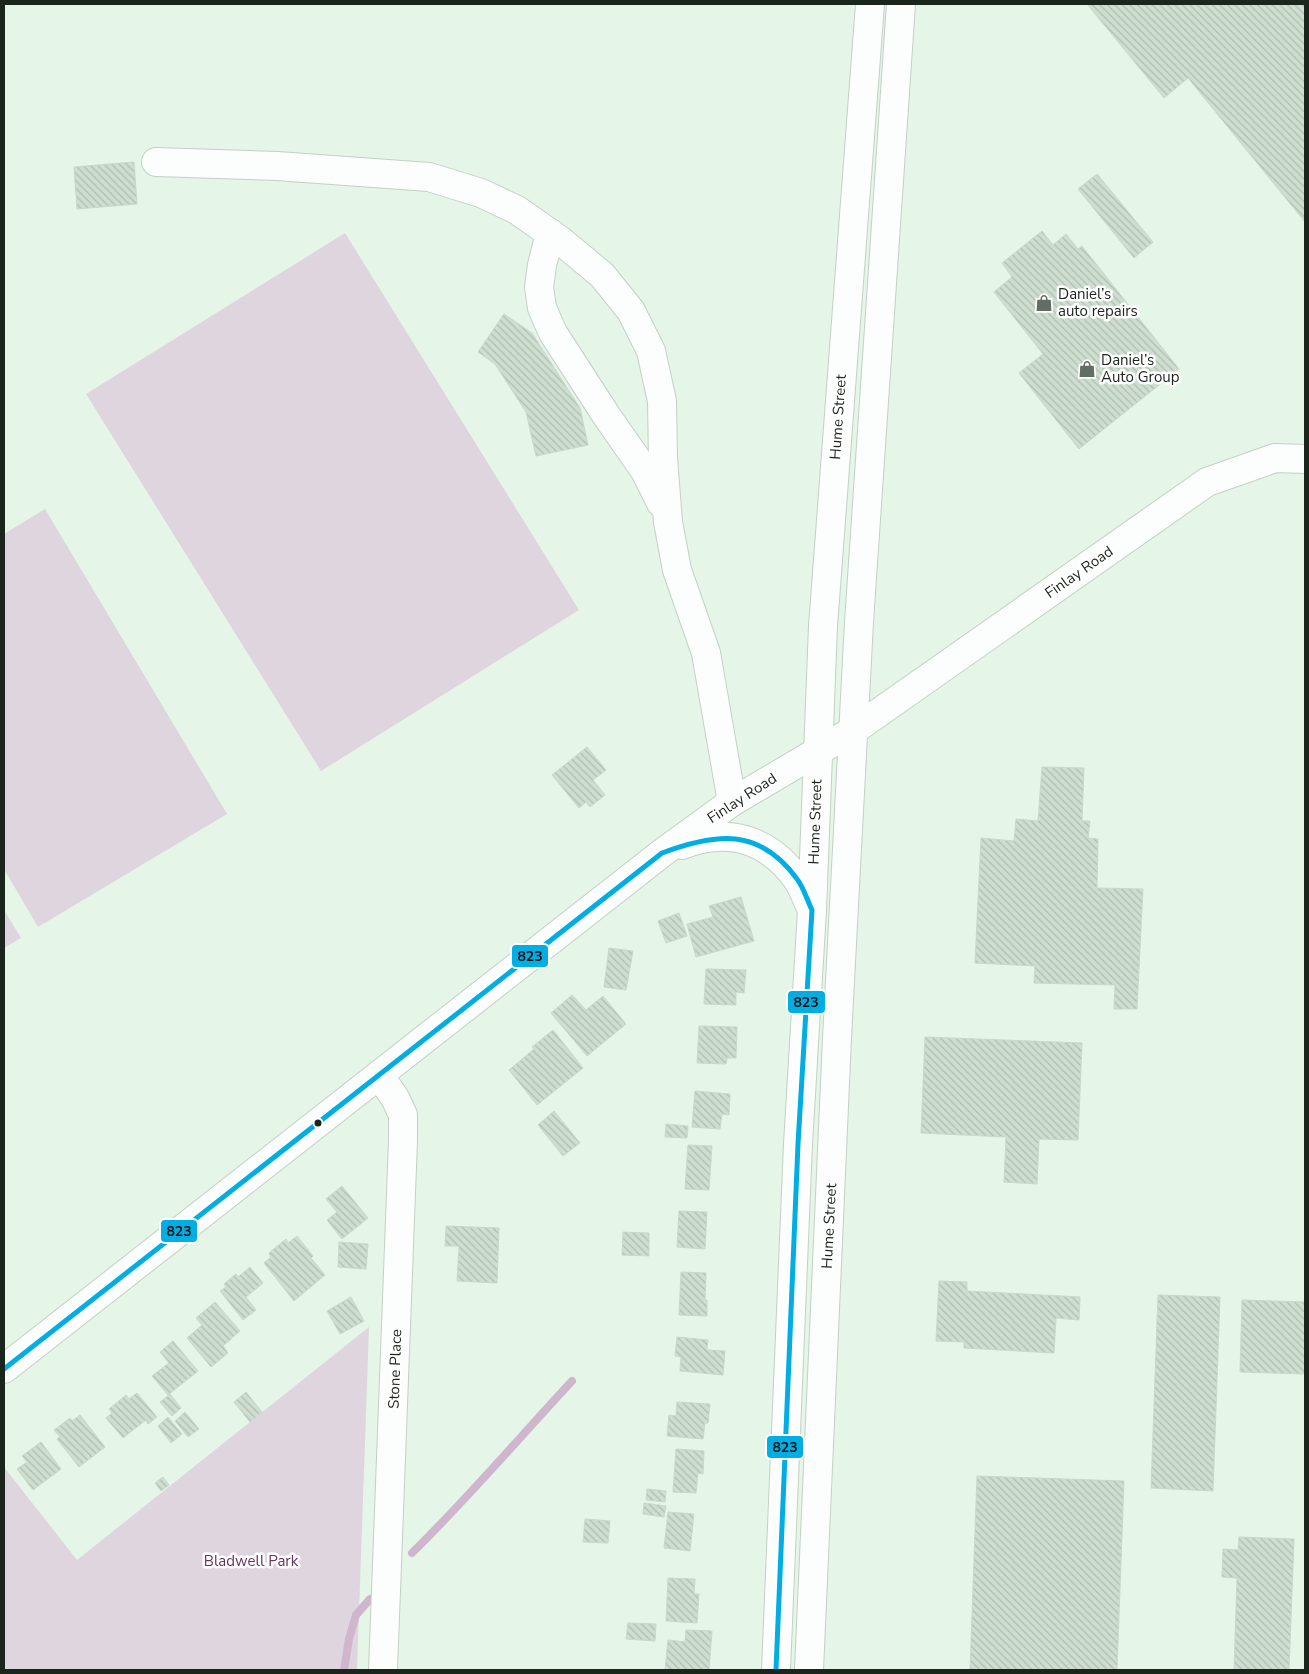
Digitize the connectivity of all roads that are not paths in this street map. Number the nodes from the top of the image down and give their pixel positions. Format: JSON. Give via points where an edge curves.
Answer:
{"nodes":[{"id":1,"x":870,"y":4,"type":"edge"},
{"id":2,"x":901,"y":4,"type":"edge"},
{"id":3,"x":156,"y":162,"type":"dead end"},
{"id":4,"x":550,"y":233,"type":"junction"},
{"id":5,"x":1305,"y":459,"type":"edge"},
{"id":6,"x":668,"y":516,"type":"junction"},
{"id":7,"x":854,"y":730,"type":"junction"},
{"id":8,"x":817,"y":751,"type":"junction"},
{"id":9,"x":732,"y":802,"type":"junction"},
{"id":10,"x":662,"y":853,"type":"junction"},
{"id":11,"x":812,"y":910,"type":"junction"},
{"id":12,"x":379,"y":1075,"type":"junction"},
{"id":13,"x":4,"y":1370,"type":"edge"},
{"id":14,"x":383,"y":1670,"type":"edge"},
{"id":15,"x":776,"y":1670,"type":"edge"},
{"id":16,"x":809,"y":1670,"type":"edge"}],
"edges":[{"from":1,"to":8,"type":"main road","name":"Hume Street","via":[[823,626]]},
{"from":2,"to":7,"type":"main road","name":"Hume Street","via":[[859,612]]},
{"from":3,"to":4,"type":"main road","via":[[278,166],[429,177],[481,193],[517,210]]},
{"from":4,"to":6,"type":"main road","via":[[539,287],[542,308],[553,333],[645,471]]},
{"from":4,"to":6,"type":"main road","via":[[602,275],[631,311],[651,351],[662,401]]},
{"from":5,"to":7,"type":"main road","name":"Finlay Road","via":[[1275,458],[1207,482]]},
{"from":6,"to":9,"type":"main road","via":[[677,570],[706,654]]},
{"from":7,"to":8,"type":"main road","name":"Finlay Road"},
{"from":7,"to":16,"type":"main road","name":"Hume Street"},
{"from":8,"to":9,"type":"main road","name":"Finlay Road"},
{"from":8,"to":11,"type":"main road","name":"Hume Street"},
{"from":9,"to":10,"type":"main road","name":"Finlay Road"},
{"from":10,"to":11,"type":"main road","via":[[718,836],[740,838],[761,846],[779,859],[797,880]]},
{"from":10,"to":12,"type":"main road","name":"Finlay Road"},
{"from":11,"to":15,"type":"main road","name":"Hume Street","via":[[798,1144]]},
{"from":12,"to":13,"type":"main road","name":"Finlay Road"},
{"from":12,"to":14,"type":"main road","name":"Stone Place","via":[[403,1115]]}]}
